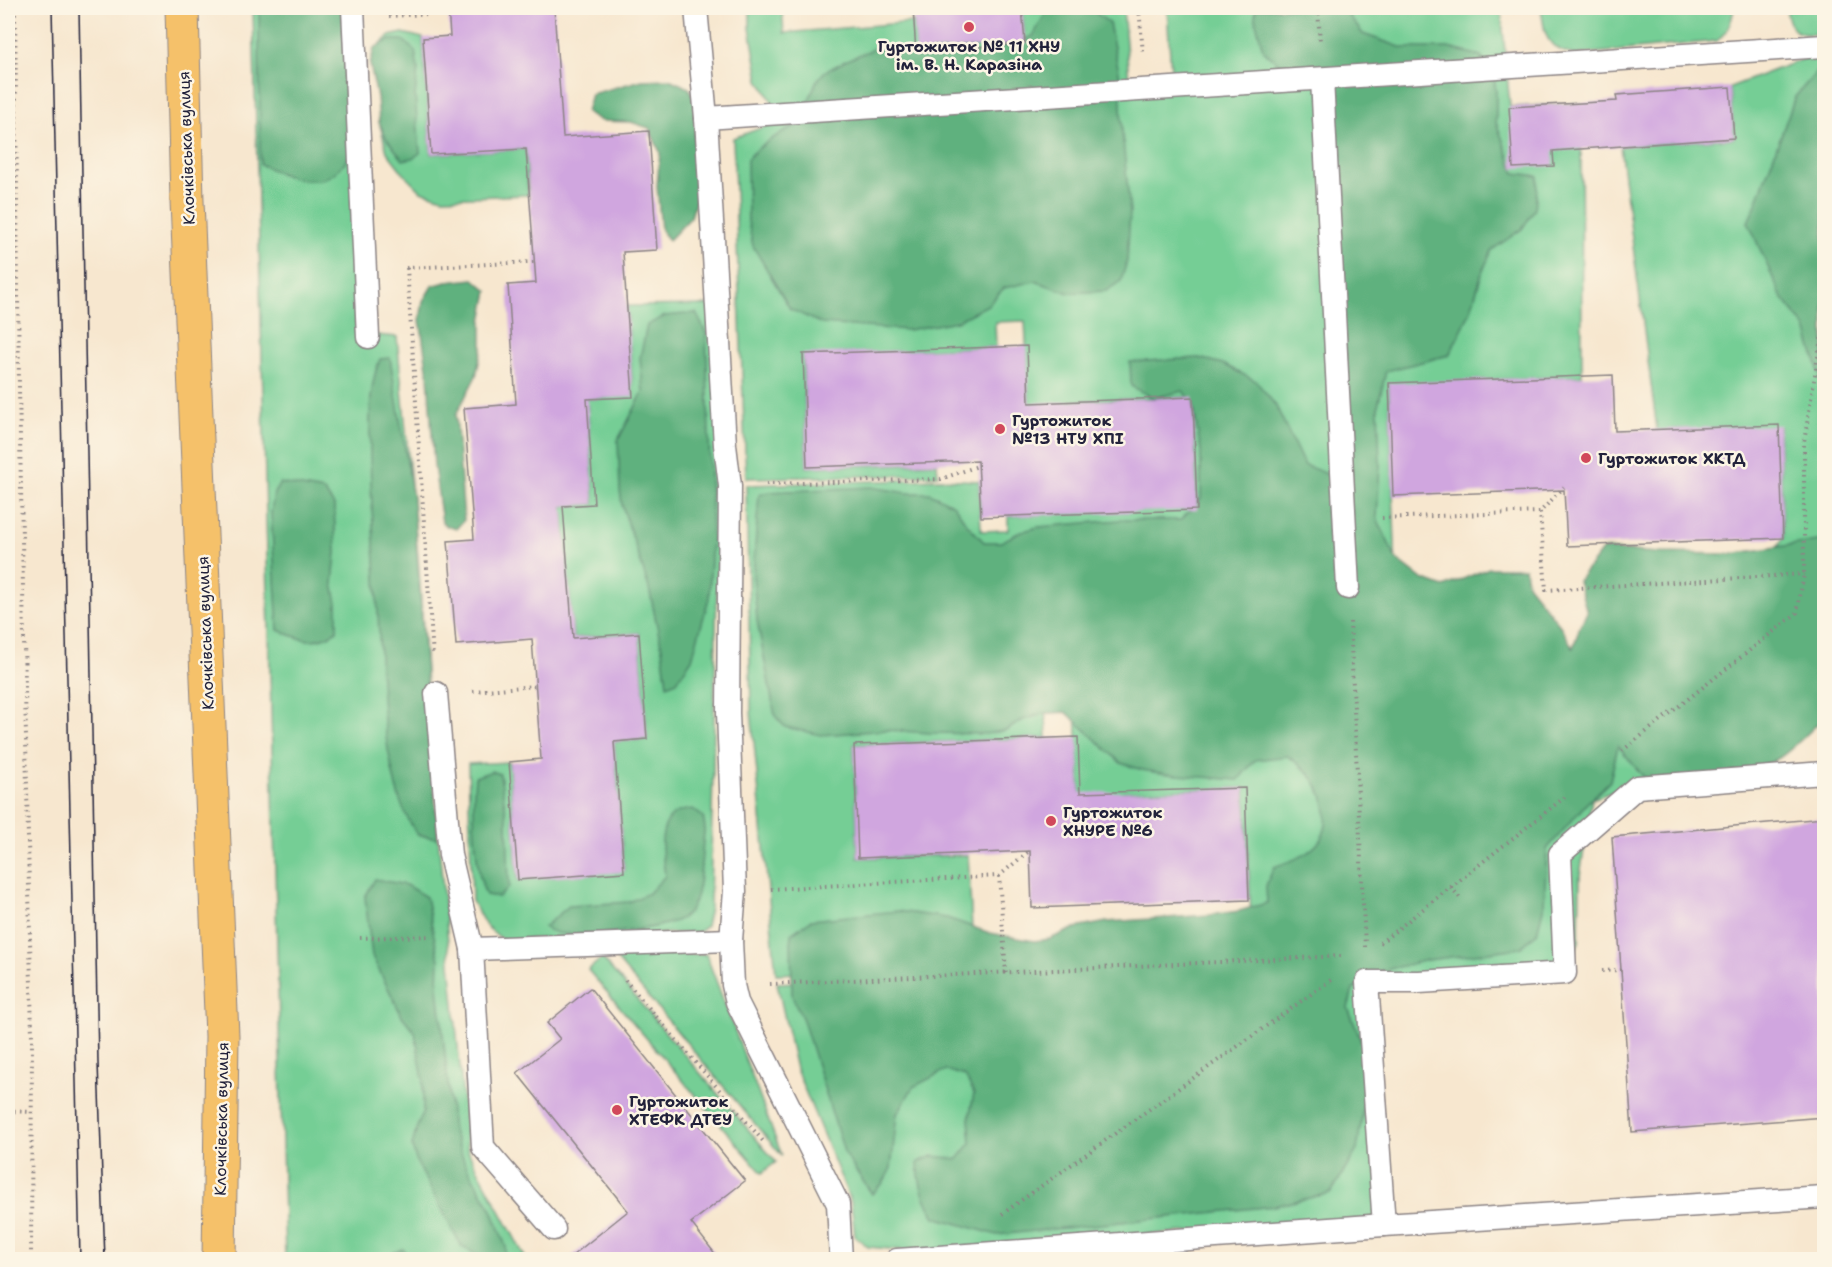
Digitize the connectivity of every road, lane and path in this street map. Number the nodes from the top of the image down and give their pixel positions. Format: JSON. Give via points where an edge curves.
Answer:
{"nodes":[{"id":1,"x":15,"y":8,"type":"edge"},
{"id":2,"x":182,"y":8,"type":"edge"},
{"id":3,"x":696,"y":8,"type":"edge"},
{"id":4,"x":1139,"y":8,"type":"edge"},
{"id":5,"x":353,"y":13,"type":"edge"},
{"id":6,"x":448,"y":13,"type":"dead end"},
{"id":7,"x":1824,"y":46,"type":"edge"},
{"id":8,"x":1322,"y":79,"type":"junction"},
{"id":9,"x":1147,"y":90,"type":"junction"},
{"id":10,"x":706,"y":118,"type":"junction"},
{"id":11,"x":534,"y":262,"type":"dead end"},
{"id":12,"x":406,"y":268,"type":"junction"},
{"id":13,"x":365,"y":270,"type":"junction"},
{"id":14,"x":1824,"y":320,"type":"edge"},
{"id":15,"x":368,"y":337,"type":"dead end"},
{"id":16,"x":978,"y":466,"type":"dead end"},
{"id":17,"x":729,"y":486,"type":"junction"},
{"id":18,"x":1564,"y":487,"type":"dead end"},
{"id":19,"x":1540,"y":512,"type":"junction"},
{"id":20,"x":1345,"y":519,"type":"junction"},
{"id":21,"x":1804,"y":574,"type":"junction"},
{"id":22,"x":1348,"y":588,"type":"joint"},
{"id":23,"x":536,"y":686,"type":"dead end"},
{"id":24,"x":436,"y":693,"type":"junction"},
{"id":25,"x":1620,"y":753,"type":"dead end"},
{"id":26,"x":1824,"y":773,"type":"edge"},
{"id":27,"x":1573,"y":790,"type":"dead end"},
{"id":28,"x":1030,"y":850,"type":"dead end"},
{"id":29,"x":999,"y":876,"type":"junction"},
{"id":30,"x":1451,"y":887,"type":"junction"},
{"id":31,"x":735,"y":891,"type":"junction"},
{"id":32,"x":1460,"y":898,"type":"dead end"},
{"id":33,"x":360,"y":938,"type":"dead end"},
{"id":34,"x":731,"y":940,"type":"junction"},
{"id":35,"x":471,"y":942,"type":"junction"},
{"id":36,"x":595,"y":945,"type":"junction"},
{"id":37,"x":1365,"y":955,"type":"junction"},
{"id":38,"x":1006,"y":973,"type":"junction"},
{"id":39,"x":1367,"y":982,"type":"junction"},
{"id":40,"x":733,"y":985,"type":"junction"},
{"id":41,"x":8,"y":1111,"type":"edge"},
{"id":42,"x":31,"y":1112,"type":"junction"},
{"id":43,"x":771,"y":1150,"type":"dead end"},
{"id":44,"x":1824,"y":1197,"type":"edge"},
{"id":45,"x":1000,"y":1215,"type":"dead end"},
{"id":46,"x":1384,"y":1225,"type":"junction"},
{"id":47,"x":554,"y":1229,"type":"dead end"},
{"id":48,"x":31,"y":1260,"type":"edge"},
{"id":49,"x":219,"y":1260,"type":"edge"},
{"id":50,"x":841,"y":1260,"type":"edge"},
{"id":51,"x":897,"y":1260,"type":"edge"}],
"edges":[{"from":1,"to":42,"type":"path"},
{"from":2,"to":49,"type":"main road","name":"Клочківська вулиця","via":[[222,1036]]},
{"from":3,"to":10,"type":"lane"},
{"from":4,"to":9,"type":"path"},
{"from":5,"to":6,"type":"path"},
{"from":5,"to":13,"type":"lane"},
{"from":7,"to":8,"type":"lane"},
{"from":8,"to":9,"type":"lane"},
{"from":8,"to":20,"type":"lane"},
{"from":9,"to":10,"type":"lane"},
{"from":10,"to":17,"type":"lane"},
{"from":11,"to":12,"type":"path"},
{"from":12,"to":13,"type":"path"},
{"from":12,"to":24,"type":"path"},
{"from":13,"to":15,"type":"lane"},
{"from":14,"to":21,"type":"path","via":[[1804,442]]},
{"from":16,"to":17,"type":"path","via":[[941,479]]},
{"from":17,"to":31,"type":"lane","via":[[728,713]]},
{"from":18,"to":19,"type":"path"},
{"from":19,"to":20,"type":"path"},
{"from":19,"to":21,"type":"path","via":[[1546,590]]},
{"from":20,"to":22,"type":"lane"},
{"from":21,"to":25,"type":"path","via":[[1797,613]]},
{"from":22,"to":37,"type":"path"},
{"from":23,"to":24,"type":"path"},
{"from":24,"to":35,"type":"lane","via":[[450,855]]},
{"from":26,"to":39,"type":"lane","via":[[1637,787],[1560,854],[1565,973]]},
{"from":27,"to":30,"type":"path"},
{"from":28,"to":29,"type":"path"},
{"from":29,"to":31,"type":"path"},
{"from":29,"to":38,"type":"path"},
{"from":30,"to":32,"type":"path"},
{"from":30,"to":37,"type":"path"},
{"from":31,"to":34,"type":"lane"},
{"from":33,"to":35,"type":"path"},
{"from":34,"to":36,"type":"lane"},
{"from":34,"to":40,"type":"lane"},
{"from":35,"to":36,"type":"lane"},
{"from":35,"to":47,"type":"lane","via":[[483,1147]]},
{"from":36,"to":43,"type":"path"},
{"from":37,"to":38,"type":"path"},
{"from":37,"to":39,"type":"path"},
{"from":37,"to":45,"type":"path"},
{"from":38,"to":40,"type":"path"},
{"from":39,"to":46,"type":"lane"},
{"from":40,"to":50,"type":"lane","via":[[737,1002],[838,1204]]},
{"from":41,"to":42,"type":"path"},
{"from":42,"to":48,"type":"path"},
{"from":44,"to":46,"type":"lane"},
{"from":46,"to":51,"type":"lane"}]}
